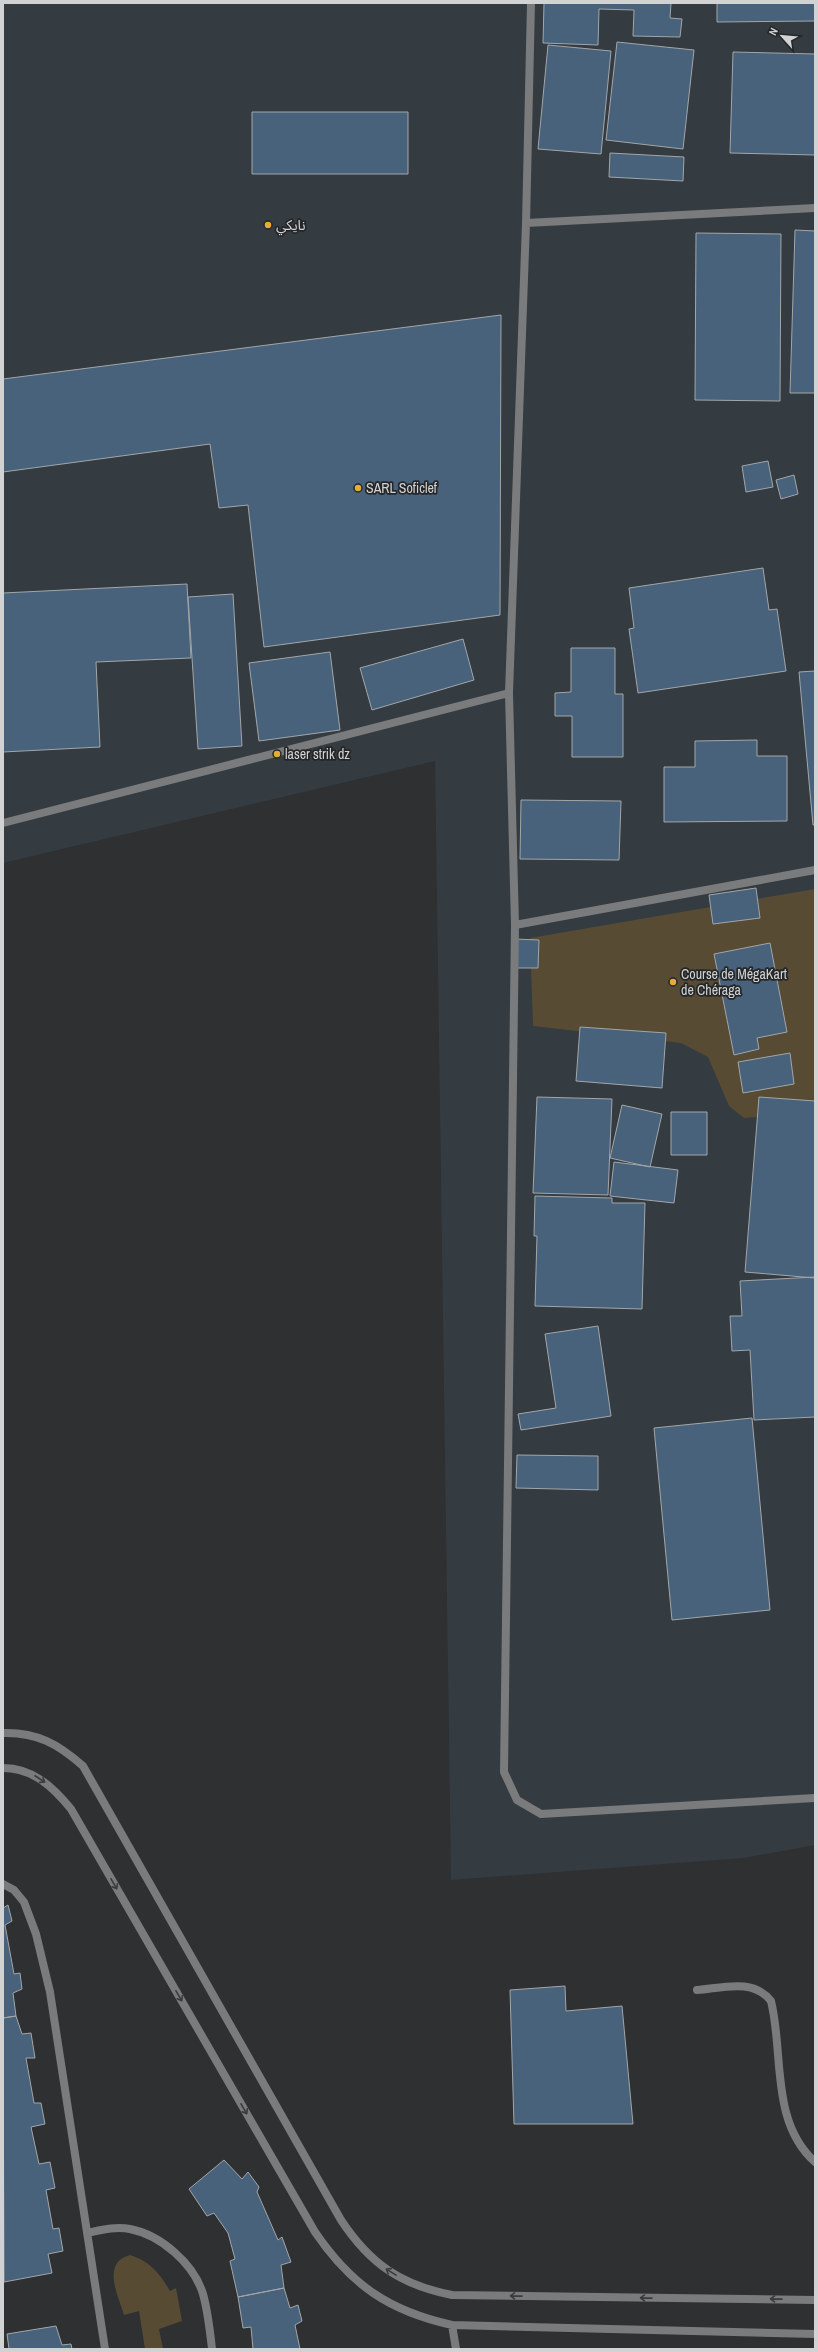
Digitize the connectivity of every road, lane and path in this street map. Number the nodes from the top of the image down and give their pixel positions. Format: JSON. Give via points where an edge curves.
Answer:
{"nodes":[{"id":1,"x":531,"y":3,"type":"edge"},
{"id":2,"x":815,"y":208,"type":"edge"},
{"id":3,"x":526,"y":223,"type":"junction"},
{"id":4,"x":509,"y":693,"type":"junction"},
{"id":5,"x":3,"y":823,"type":"edge"},
{"id":6,"x":815,"y":870,"type":"edge"},
{"id":7,"x":515,"y":925,"type":"junction"},
{"id":8,"x":3,"y":1733,"type":"edge"},
{"id":9,"x":3,"y":1768,"type":"edge"},
{"id":10,"x":815,"y":1798,"type":"edge"},
{"id":11,"x":3,"y":1884,"type":"edge"},
{"id":12,"x":697,"y":1990,"type":"dead end"},
{"id":13,"x":815,"y":2162,"type":"edge"},
{"id":14,"x":87,"y":2233,"type":"junction"},
{"id":15,"x":815,"y":2300,"type":"edge"},
{"id":16,"x":452,"y":2325,"type":"junction"},
{"id":17,"x":815,"y":2334,"type":"edge"},
{"id":18,"x":105,"y":2349,"type":"edge"},
{"id":19,"x":212,"y":2349,"type":"edge"},
{"id":20,"x":456,"y":2349,"type":"edge"}],
"edges":[{"from":1,"to":3,"type":"street"},
{"from":2,"to":3,"type":"street"},
{"from":3,"to":4,"type":"street"},
{"from":4,"to":5,"type":"street"},
{"from":4,"to":7,"type":"street"},
{"from":6,"to":7,"type":"street"},
{"from":7,"to":10,"type":"street","via":[[504,1772],[517,1800],[541,1814]]},
{"from":15,"to":8,"type":"street","one_way":true,"via":[[452,2295],[429,2290],[388,2271],[359,2245],[341,2220],[83,1766],[62,1747],[36,1736]]},
{"from":9,"to":16,"type":"street","one_way":true,"via":[[12,1768],[36,1776],[56,1790],[71,1809],[331,2256],[350,2277],[397,2308],[424,2319]]},
{"from":11,"to":14,"type":"street","via":[[14,1890],[24,1902],[36,1934],[50,1992]]},
{"from":12,"to":13,"type":"street","via":[[756,1987],[771,2001],[786,2113],[796,2138]]},
{"from":14,"to":18,"type":"street"},
{"from":14,"to":19,"type":"street","via":[[129,2229],[147,2234],[178,2256],[190,2269],[203,2294]]},
{"from":16,"to":17,"type":"street"},
{"from":16,"to":20,"type":"street"}]}
